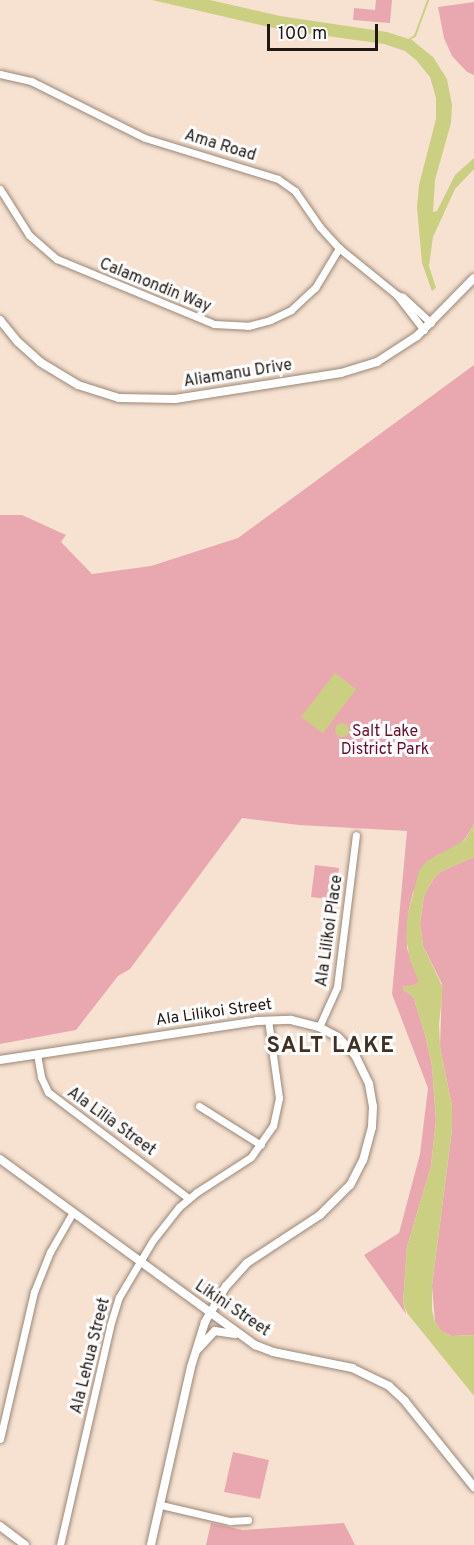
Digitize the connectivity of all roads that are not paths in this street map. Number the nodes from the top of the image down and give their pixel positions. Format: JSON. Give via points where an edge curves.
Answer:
{"nodes":[{"id":1,"x":0,"y":74,"type":"edge"},
{"id":2,"x":0,"y":189,"type":"edge"},
{"id":3,"x":339,"y":248,"type":"junction"},
{"id":4,"x":474,"y":278,"type":"edge"},
{"id":5,"x":0,"y":320,"type":"edge"},
{"id":6,"x":427,"y":326,"type":"junction"},
{"id":7,"x":356,"y":835,"type":"dead end"},
{"id":8,"x":268,"y":1020,"type":"junction"},
{"id":9,"x":319,"y":1027,"type":"junction"},
{"id":10,"x":38,"y":1054,"type":"junction"},
{"id":11,"x":0,"y":1060,"type":"edge"},
{"id":12,"x":199,"y":1106,"type":"dead end"},
{"id":13,"x":261,"y":1145,"type":"junction"},
{"id":14,"x":0,"y":1159,"type":"edge"},
{"id":15,"x":188,"y":1198,"type":"junction"},
{"id":16,"x":73,"y":1212,"type":"junction"},
{"id":17,"x":139,"y":1261,"type":"junction"},
{"id":18,"x":210,"y":1312,"type":"junction"},
{"id":19,"x":243,"y":1338,"type":"junction"},
{"id":20,"x":194,"y":1354,"type":"junction"},
{"id":21,"x":2,"y":1422,"type":"edge"},
{"id":22,"x":0,"y":1439,"type":"edge"},
{"id":23,"x":474,"y":1487,"type":"edge"},
{"id":24,"x":161,"y":1505,"type":"junction"},
{"id":25,"x":248,"y":1521,"type":"dead end"},
{"id":26,"x":0,"y":1526,"type":"edge"},
{"id":27,"x":25,"y":1545,"type":"edge"},
{"id":28,"x":60,"y":1545,"type":"edge"},
{"id":29,"x":151,"y":1545,"type":"edge"}],
"edges":[{"from":1,"to":3,"type":"street","name":"Ama Road","via":[[31,81],[145,138],[278,179],[295,190]]},
{"from":2,"to":3,"type":"street","name":"Calamondin Way","via":[[29,235],[57,259],[214,324],[259,324],[291,310],[315,288]]},
{"from":3,"to":6,"type":"street","name":"Ama Road","via":[[403,297]]},
{"from":4,"to":6,"type":"street","name":"Aliamanu Drive"},
{"from":5,"to":6,"type":"street","name":"Aliamanu Drive","via":[[18,342],[64,378],[104,395],[146,401],[353,370],[393,354]]},
{"from":7,"to":9,"type":"street","name":"Ala Lilikoi Place","via":[[337,987]]},
{"from":8,"to":9,"type":"street","name":"Ala Lilikoi Street","via":[[291,1020]]},
{"from":8,"to":10,"type":"street","name":"Ala Lilikoi Street"},
{"from":8,"to":13,"type":"street","name":"Ala Lehua Street","via":[[279,1098],[273,1126]]},
{"from":9,"to":18,"type":"street","name":"Ala Lilikoi Street","via":[[347,1045],[369,1084],[373,1117],[363,1160],[350,1185],[332,1205],[247,1263]]},
{"from":10,"to":11,"type":"street","name":"Ala Lilikoi Street"},
{"from":10,"to":15,"type":"street","name":"Ala Līlia Street","via":[[48,1092]]},
{"from":12,"to":13,"type":"street"},
{"from":13,"to":15,"type":"street","name":"Ala Lehua Street","via":[[242,1164]]},
{"from":14,"to":16,"type":"street","name":"Likini Street"},
{"from":15,"to":17,"type":"street","name":"Ala Lehua Street"},
{"from":16,"to":17,"type":"street","name":"Likini Street"},
{"from":16,"to":21,"type":"street","via":[[50,1252],[34,1292]]},
{"from":17,"to":18,"type":"street","name":"Likini Street"},
{"from":17,"to":28,"type":"street","name":"Ala Lehua Street","via":[[119,1297],[110,1326]]},
{"from":18,"to":19,"type":"street","name":"Likini Street"},
{"from":18,"to":20,"type":"street","name":"Ala Lilikoi Street"},
{"from":19,"to":20,"type":"street","via":[[225,1330],[215,1331]]},
{"from":19,"to":23,"type":"street","name":"Likini Street","via":[[273,1352],[352,1368],[389,1386]]},
{"from":20,"to":24,"type":"street","name":"Ala Lilikoi Street"},
{"from":21,"to":22,"type":"street"},
{"from":24,"to":25,"type":"street","via":[[230,1521]]},
{"from":24,"to":29,"type":"street","name":"Ala Lilikoi Street"},
{"from":26,"to":27,"type":"street"}]}
